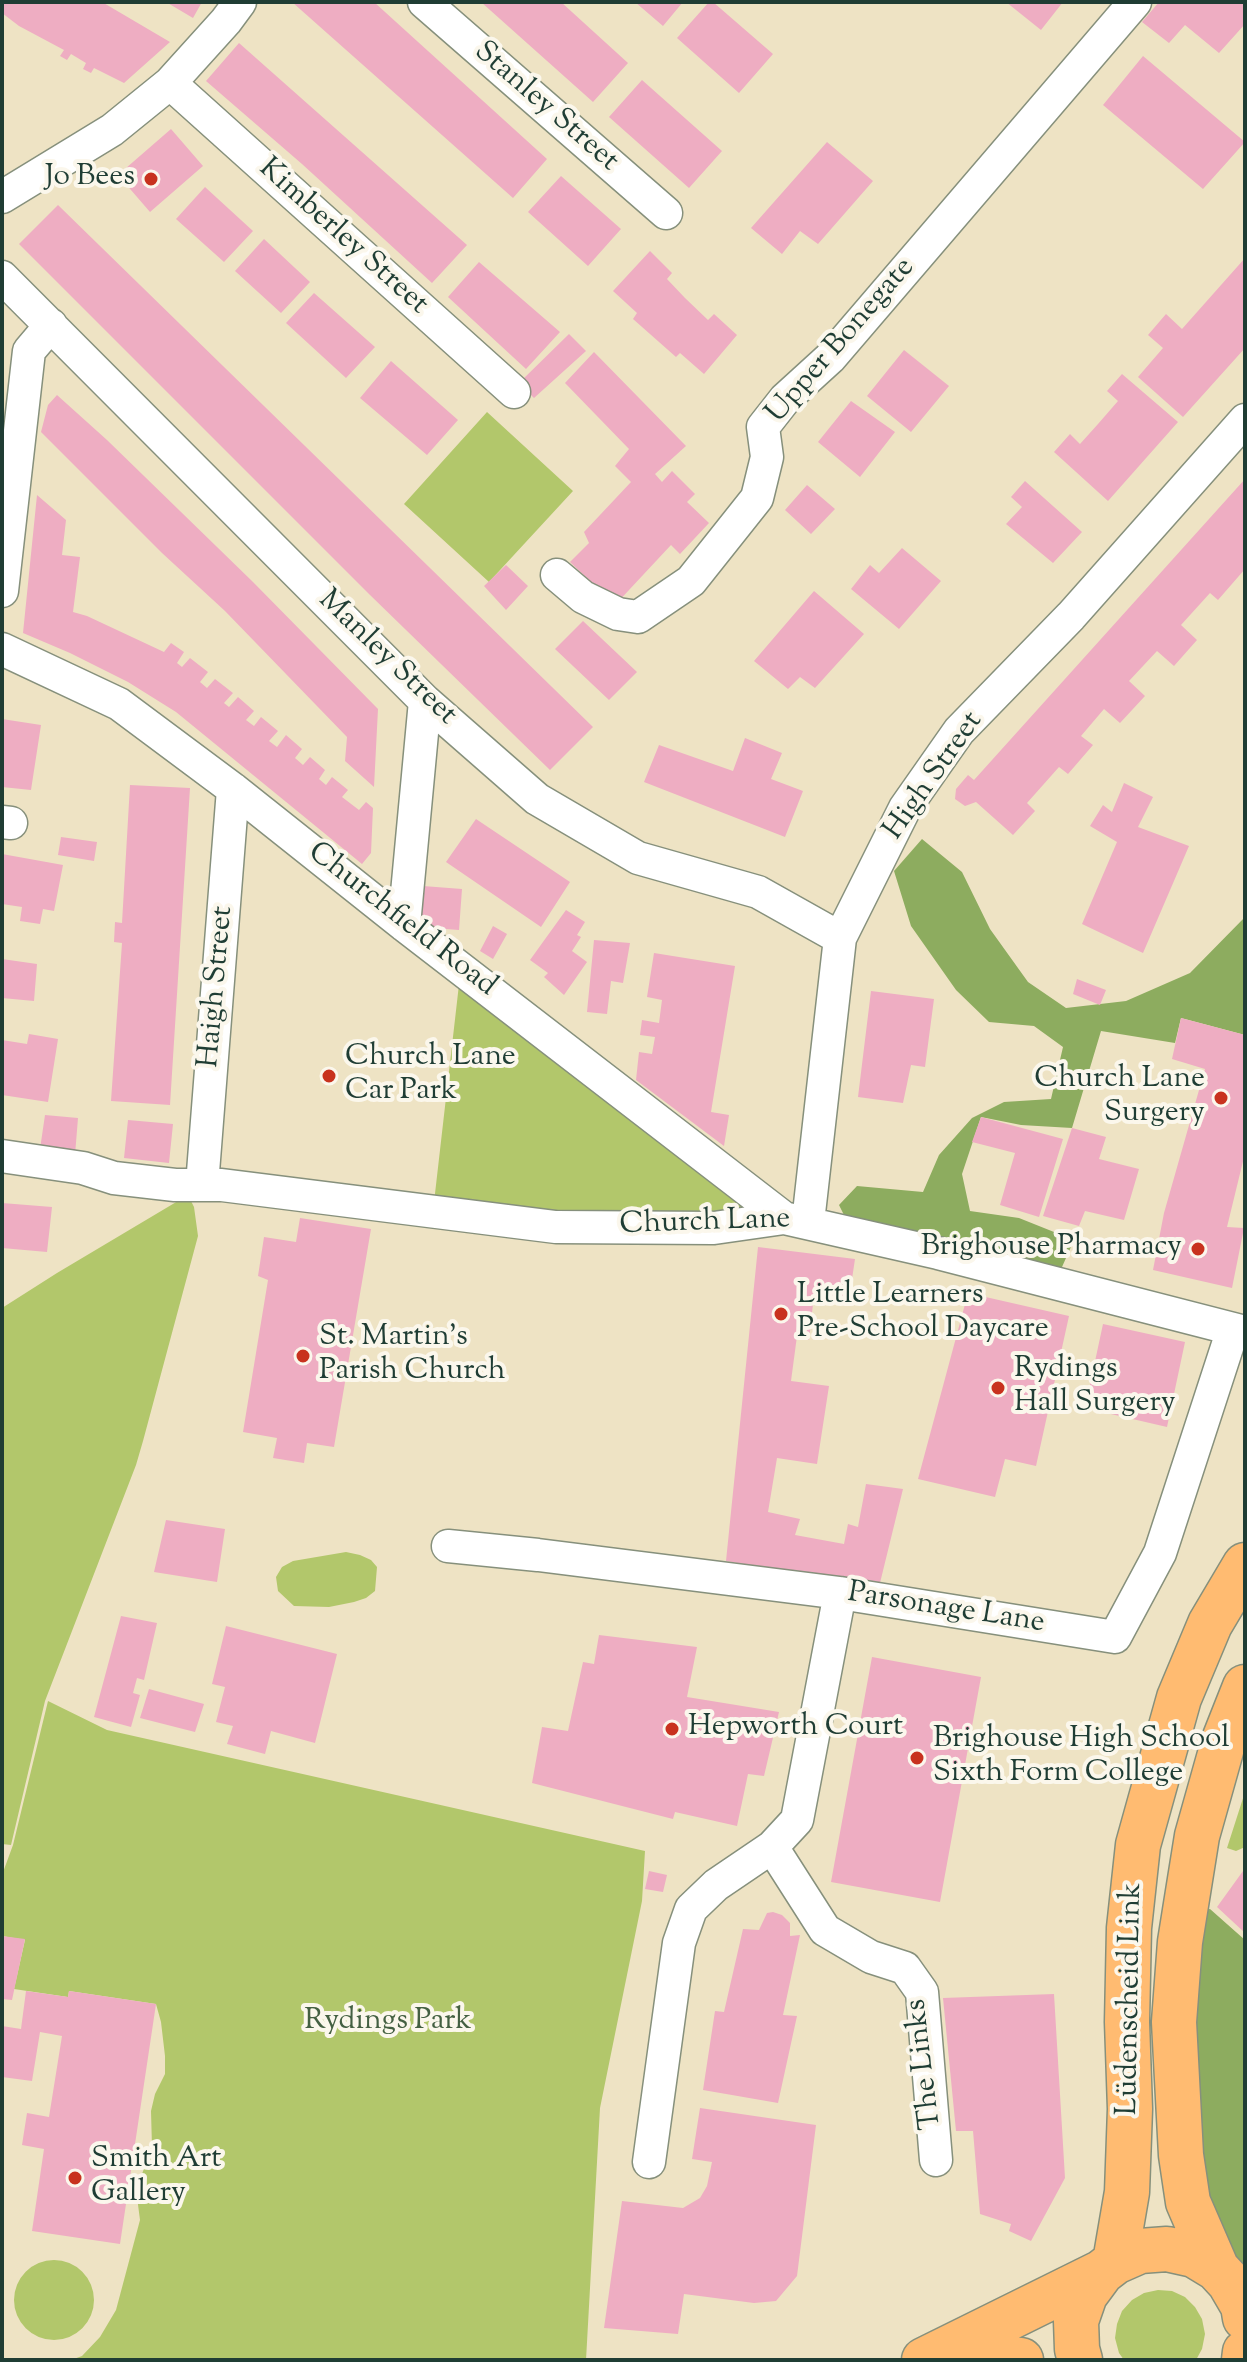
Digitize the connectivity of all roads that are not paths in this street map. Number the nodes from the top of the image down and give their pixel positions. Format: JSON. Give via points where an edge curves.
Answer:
{"nodes":[{"id":1,"x":240,"y":2,"type":"edge"},
{"id":2,"x":424,"y":2,"type":"edge"},
{"id":3,"x":1135,"y":2,"type":"edge"},
{"id":4,"x":170,"y":83,"type":"junction"},
{"id":5,"x":2,"y":197,"type":"edge"},
{"id":6,"x":666,"y":213,"type":"dead end"},
{"id":7,"x":2,"y":277,"type":"edge"},
{"id":8,"x":51,"y":325,"type":"junction"},
{"id":9,"x":514,"y":392,"type":"dead end"},
{"id":10,"x":1245,"y":420,"type":"edge"},
{"id":11,"x":557,"y":575,"type":"dead end"},
{"id":12,"x":2,"y":591,"type":"edge"},
{"id":13,"x":2,"y":649,"type":"edge"},
{"id":14,"x":425,"y":701,"type":"junction"},
{"id":15,"x":233,"y":789,"type":"junction"},
{"id":16,"x":404,"y":925,"type":"junction"},
{"id":17,"x":840,"y":938,"type":"junction"},
{"id":18,"x":2,"y":1156,"type":"edge"},
{"id":19,"x":202,"y":1185,"type":"junction"},
{"id":20,"x":796,"y":1220,"type":"junction"},
{"id":21,"x":1239,"y":1330,"type":"edge"},
{"id":22,"x":448,"y":1546,"type":"dead end"},
{"id":23,"x":1245,"y":1565,"type":"edge"},
{"id":24,"x":840,"y":1593,"type":"junction"},
{"id":25,"x":1245,"y":1687,"type":"edge"},
{"id":26,"x":772,"y":1847,"type":"junction"},
{"id":27,"x":936,"y":2160,"type":"dead end"},
{"id":28,"x":649,"y":2162,"type":"dead end"},
{"id":29,"x":1109,"y":2267,"type":"junction"},
{"id":30,"x":1234,"y":2287,"type":"edge"},
{"id":31,"x":1245,"y":2352,"type":"edge"},
{"id":32,"x":1244,"y":2359,"type":"edge"},
{"id":33,"x":924,"y":2360,"type":"edge"},
{"id":34,"x":967,"y":2360,"type":"edge"},
{"id":35,"x":1021,"y":2360,"type":"edge"},
{"id":36,"x":1080,"y":2360,"type":"edge"}],
"edges":[{"from":1,"to":4,"type":"street"},
{"from":2,"to":6,"type":"street","name":"Stanley Street"},
{"from":3,"to":11,"type":"street","name":"Upper Bonegate","via":[[830,358],[763,427],[767,457],[757,498],[691,581],[638,617],[618,614],[583,597]]},
{"from":4,"to":5,"type":"street","via":[[112,130]]},
{"from":4,"to":9,"type":"street","name":"Kimberley Street"},
{"from":7,"to":8,"type":"street","name":"Manley Street"},
{"from":8,"to":12,"type":"street","via":[[29,351]]},
{"from":8,"to":14,"type":"street","name":"Manley Street"},
{"from":10,"to":17,"type":"street","name":"High Street","via":[[1071,616],[959,731],[905,808]]},
{"from":13,"to":15,"type":"street","name":"Churchfield Road","via":[[119,704]]},
{"from":14,"to":16,"type":"street"},
{"from":14,"to":17,"type":"street","name":"Manley Street","via":[[537,799],[638,858],[758,892]]},
{"from":15,"to":16,"type":"street","name":"Churchfield Road"},
{"from":15,"to":19,"type":"street","name":"Haigh Street"},
{"from":16,"to":20,"type":"street","name":"Churchfield Road"},
{"from":17,"to":20,"type":"street","name":"High Street"},
{"from":18,"to":19,"type":"street","name":"Church Lane","via":[[114,1178]]},
{"from":19,"to":20,"type":"street","name":"Church Lane","via":[[556,1227],[714,1228]]},
{"from":20,"to":21,"type":"street","name":"Church Lane"},
{"from":21,"to":24,"type":"street","name":"Parsonage Lane","via":[[1160,1553],[1115,1637]]},
{"from":22,"to":24,"type":"street","name":"Parsonage Lane"},
{"from":23,"to":29,"type":"main road","name":"Lüdenscheid Link","via":[[1210,1624],[1179,1698],[1138,1845],[1129,1928],[1127,2192]]},
{"from":24,"to":26,"type":"street","via":[[797,1820]]},
{"from":25,"to":30,"type":"main road","name":"Lüdenscheid Link","via":[[1197,1836],[1174,2022],[1188,2202]]},
{"from":26,"to":27,"type":"street","name":"The Links","via":[[825,1930],[871,1957],[905,1968],[922,1992]]},
{"from":26,"to":28,"type":"street","via":[[691,1909],[679,1943]]},
{"from":29,"to":30,"type":"main road","via":[[1140,2251],[1167,2249],[1194,2255]]},
{"from":29,"to":33,"type":"main road"},
{"from":29,"to":36,"type":"main road","via":[[1085,2295],[1076,2321]]},
{"from":31,"to":32,"type":"main road"},
{"from":34,"to":35,"type":"main road"}]}
